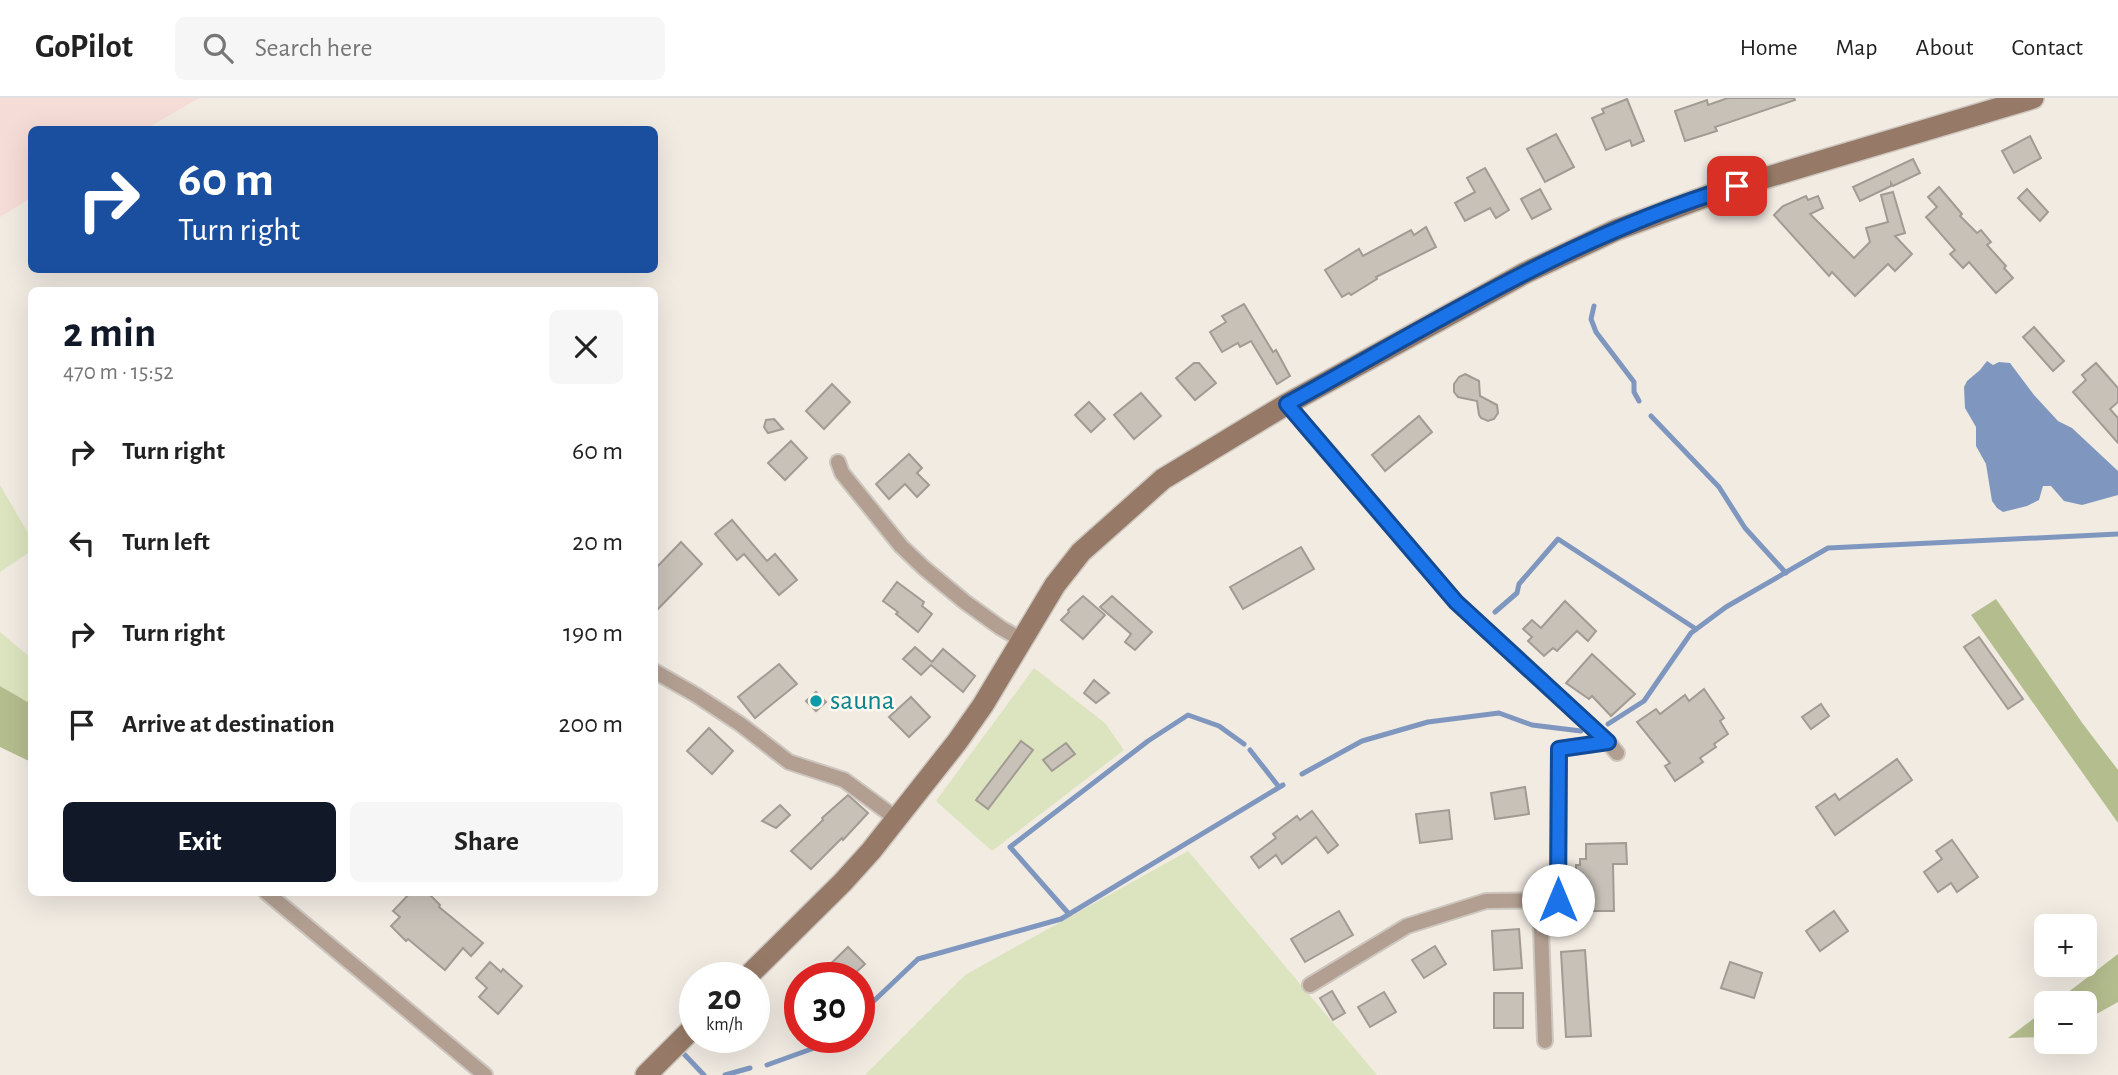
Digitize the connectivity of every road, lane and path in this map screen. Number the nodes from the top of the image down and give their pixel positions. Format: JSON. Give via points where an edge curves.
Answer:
{"nodes":[{"id":1,"x":2034,"y":98,"type":"edge"},
{"id":2,"x":1287,"y":404,"type":"junction"},
{"id":3,"x":838,"y":462,"type":"dead end"},
{"id":4,"x":1022,"y":640,"type":"junction"},
{"id":5,"x":658,"y":673,"type":"edge"},
{"id":6,"x":897,"y":819,"type":"junction"},
{"id":7,"x":271,"y":896,"type":"edge"},
{"id":8,"x":1540,"y":901,"type":"junction"},
{"id":9,"x":762,"y":962,"type":"edge"},
{"id":10,"x":1310,"y":985,"type":"dead end"},
{"id":11,"x":1545,"y":1041,"type":"dead end"},
{"id":12,"x":679,"y":1044,"type":"edge"},
{"id":13,"x":655,"y":1071,"type":"edge"},
{"id":14,"x":485,"y":1075,"type":"edge"}],
"edges":[{"from":1,"to":2,"type":"street","via":[[1721,191],[1616,230],[1525,273]]},
{"from":2,"to":4,"type":"street","via":[[1163,479],[1103,532],[1055,585]]},
{"from":2,"to":8,"type":"street","via":[[1456,602],[1613,747],[1559,749],[1558,900]]},
{"from":3,"to":4,"type":"street","via":[[901,546],[965,602]]},
{"from":4,"to":6,"type":"street","via":[[961,737]]},
{"from":5,"to":6,"type":"street","via":[[789,761],[844,780]]},
{"from":6,"to":9,"type":"street","via":[[843,883]]},
{"from":7,"to":14,"type":"street"},
{"from":8,"to":10,"type":"street","via":[[1486,901],[1407,926]]},
{"from":8,"to":11,"type":"street"},
{"from":12,"to":13,"type":"street"}]}
